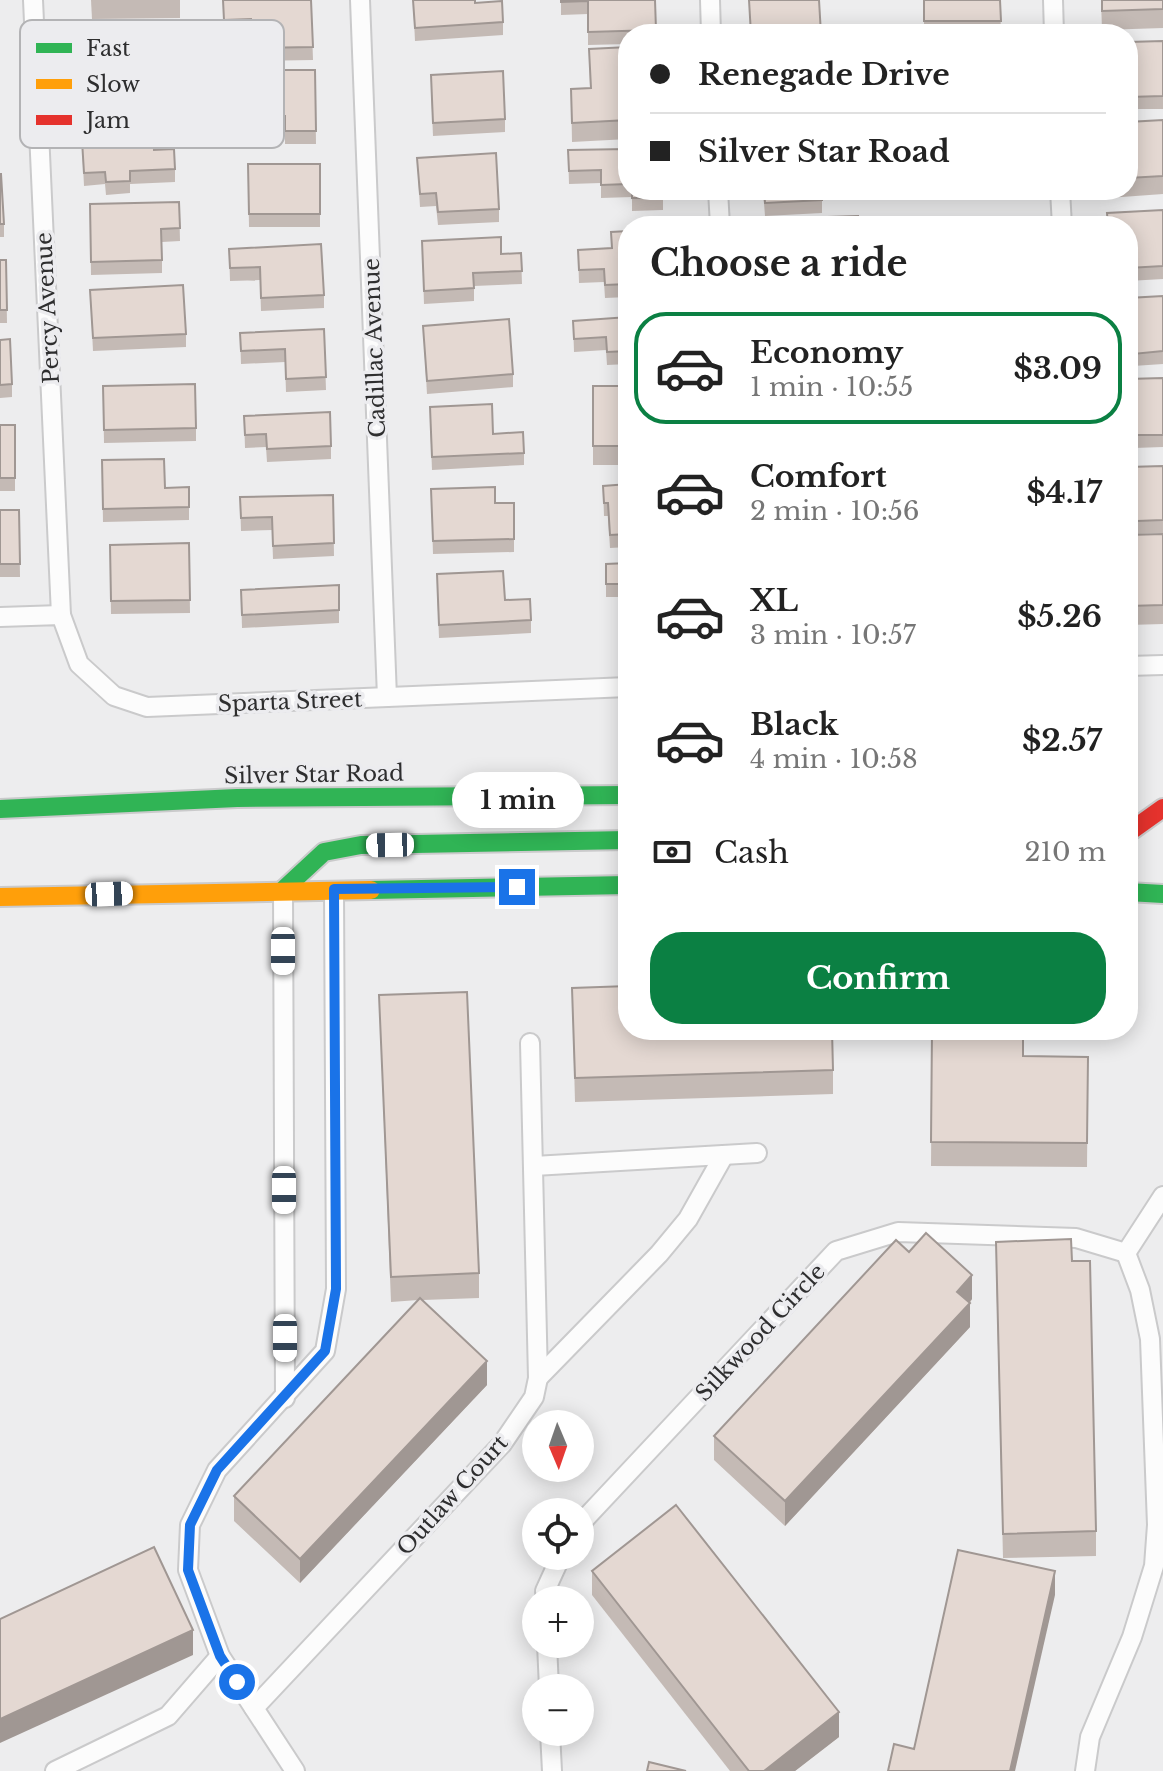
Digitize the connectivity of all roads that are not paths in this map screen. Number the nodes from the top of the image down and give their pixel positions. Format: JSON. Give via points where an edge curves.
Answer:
{"nodes":[{"id":1,"x":33,"y":0,"type":"edge"},
{"id":2,"x":360,"y":0,"type":"edge"},
{"id":3,"x":710,"y":0,"type":"edge"},
{"id":4,"x":1053,"y":0,"type":"edge"},
{"id":5,"x":34,"y":20,"type":"edge"},
{"id":6,"x":711,"y":24,"type":"edge"},
{"id":7,"x":1054,"y":24,"type":"edge"},
{"id":8,"x":40,"y":148,"type":"edge"},
{"id":9,"x":61,"y":615,"type":"junction"},
{"id":10,"x":0,"y":617,"type":"edge"},
{"id":11,"x":1163,"y":665,"type":"edge"},
{"id":12,"x":1138,"y":666,"type":"edge"},
{"id":13,"x":618,"y":687,"type":"edge"},
{"id":14,"x":387,"y":697,"type":"junction"},
{"id":15,"x":618,"y":795,"type":"edge"},
{"id":16,"x":1140,"y":802,"type":"dead end"},
{"id":17,"x":1163,"y":806,"type":"edge"},
{"id":18,"x":0,"y":809,"type":"edge"},
{"id":19,"x":1138,"y":825,"type":"edge"},
{"id":20,"x":618,"y":840,"type":"edge"},
{"id":21,"x":618,"y":885,"type":"edge"},
{"id":22,"x":334,"y":889,"type":"junction"},
{"id":23,"x":283,"y":890,"type":"junction"},
{"id":24,"x":1138,"y":893,"type":"edge"},
{"id":25,"x":1163,"y":894,"type":"edge"},
{"id":26,"x":0,"y":897,"type":"edge"},
{"id":27,"x":530,"y":1043,"type":"dead end"},
{"id":28,"x":757,"y":1153,"type":"dead end"},
{"id":29,"x":724,"y":1155,"type":"junction"},
{"id":30,"x":534,"y":1166,"type":"junction"},
{"id":31,"x":1163,"y":1196,"type":"edge"},
{"id":32,"x":1126,"y":1253,"type":"junction"},
{"id":33,"x":538,"y":1378,"type":"junction"},
{"id":34,"x":285,"y":1398,"type":"junction"},
{"id":35,"x":594,"y":1509,"type":"edge"},
{"id":36,"x":220,"y":1656,"type":"junction"},
{"id":37,"x":254,"y":1708,"type":"junction"},
{"id":38,"x":551,"y":1746,"type":"edge"},
{"id":39,"x":55,"y":1771,"type":"edge"},
{"id":40,"x":295,"y":1771,"type":"edge"},
{"id":41,"x":552,"y":1771,"type":"edge"},
{"id":42,"x":1085,"y":1771,"type":"edge"}],
"edges":[{"from":1,"to":5,"type":"lane","name":"Percy Avenue"},
{"from":2,"to":14,"type":"lane","name":"Cadillac Avenue"},
{"from":3,"to":6,"type":"lane"},
{"from":4,"to":7,"type":"lane"},
{"from":8,"to":9,"type":"lane","name":"Percy Avenue"},
{"from":9,"to":10,"type":"lane"},
{"from":9,"to":14,"type":"lane","name":"Sparta Street","via":[[79,664],[114,696],[147,707]]},
{"from":11,"to":12,"type":"lane"},
{"from":13,"to":14,"type":"lane","name":"Sparta Street"},
{"from":15,"to":18,"type":"main road","name":"Silver Star Road","via":[[237,798]]},
{"from":16,"to":17,"type":"main road"},
{"from":17,"to":19,"type":"main road"},
{"from":20,"to":23,"type":"main road","via":[[361,845],[324,852]]},
{"from":21,"to":22,"type":"main road"},
{"from":22,"to":23,"type":"main road"},
{"from":22,"to":34,"type":"lane","via":[[336,1289],[325,1351]]},
{"from":23,"to":26,"type":"main road"},
{"from":23,"to":34,"type":"lane"},
{"from":24,"to":25,"type":"main road"},
{"from":27,"to":30,"type":"lane","name":"Outlaw Court"},
{"from":28,"to":29,"type":"lane"},
{"from":29,"to":30,"type":"lane"},
{"from":29,"to":33,"type":"lane","via":[[688,1219],[659,1254]]},
{"from":30,"to":33,"type":"lane","name":"Outlaw Court"},
{"from":31,"to":32,"type":"lane"},
{"from":32,"to":35,"type":"lane","name":"Silkwood Circle","via":[[1076,1238],[898,1232],[836,1251]]},
{"from":32,"to":42,"type":"lane","via":[[1150,1339],[1154,1566],[1132,1637],[1090,1737]]},
{"from":33,"to":37,"type":"lane","name":"Outlaw Court","via":[[534,1397],[502,1444]]},
{"from":34,"to":36,"type":"lane","via":[[217,1470],[190,1525],[188,1570]]},
{"from":36,"to":37,"type":"lane"},
{"from":36,"to":39,"type":"lane","via":[[168,1716]]},
{"from":37,"to":40,"type":"lane"},
{"from":38,"to":41,"type":"lane"}]}
